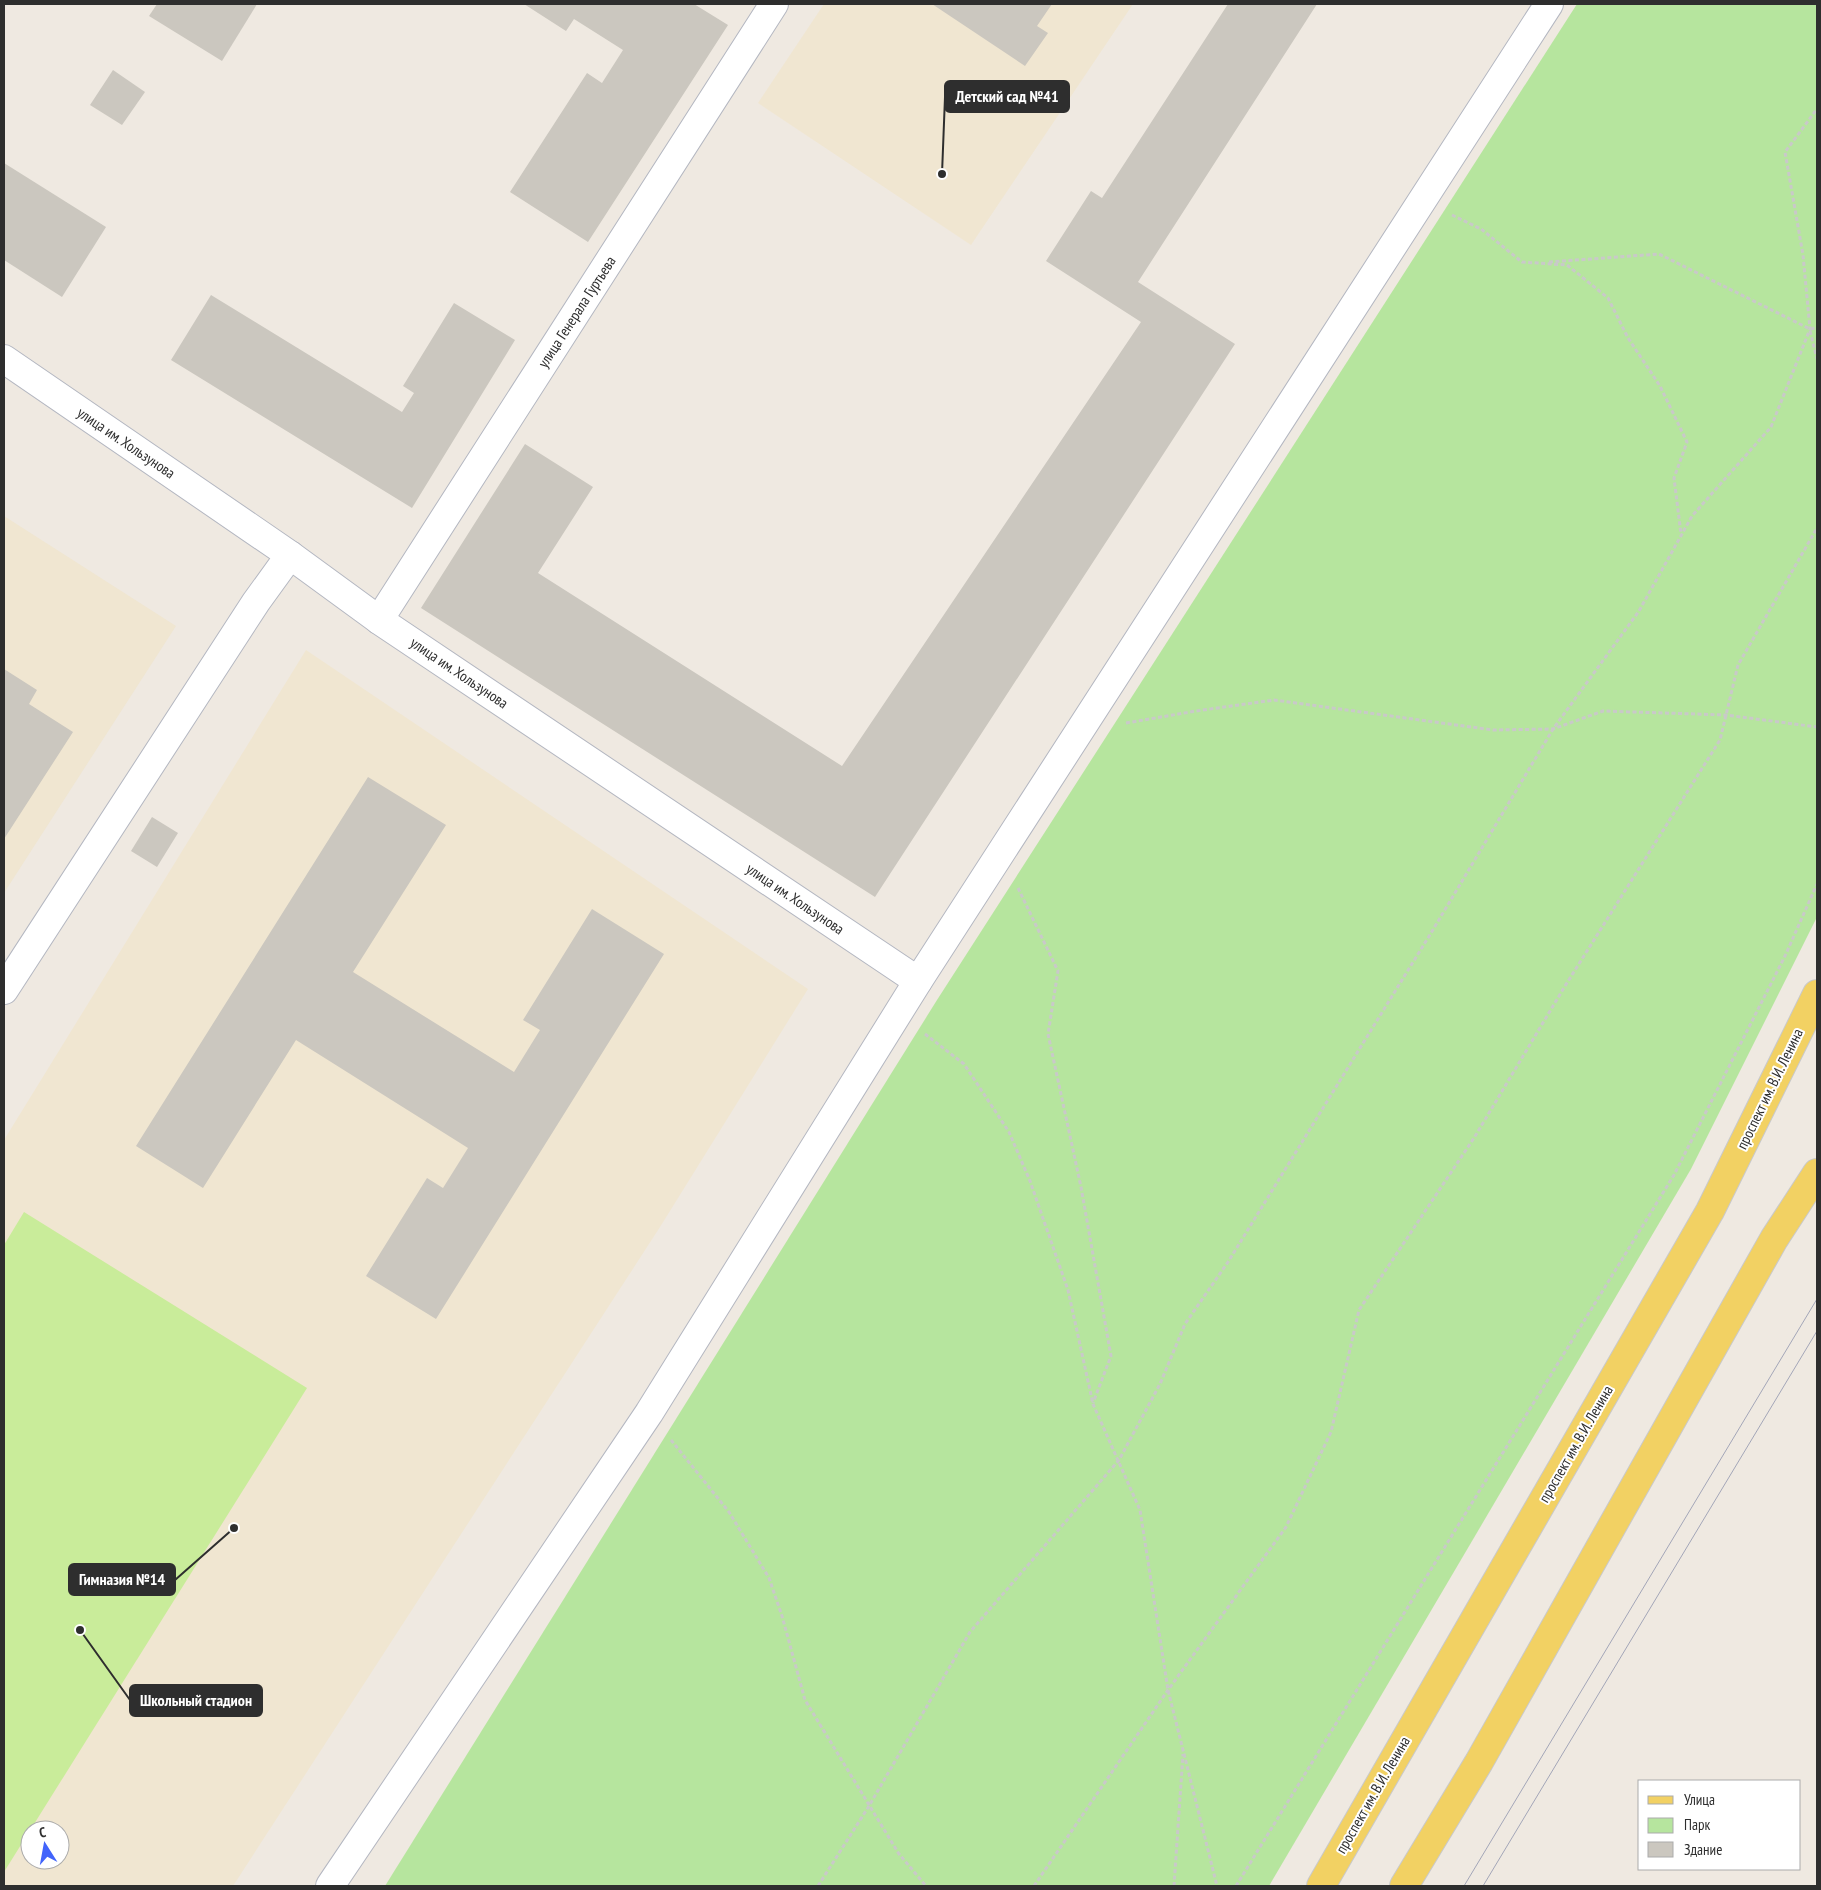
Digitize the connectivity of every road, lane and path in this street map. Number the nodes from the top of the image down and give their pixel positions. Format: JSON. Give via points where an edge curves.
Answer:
{"nodes":[{"id":1,"x":774,"y":4,"type":"edge"},
{"id":2,"x":1549,"y":4,"type":"edge"},
{"id":3,"x":1817,"y":109,"type":"edge"},
{"id":4,"x":1450,"y":214,"type":"dead end"},
{"id":5,"x":1539,"y":262,"type":"junction"},
{"id":6,"x":1817,"y":328,"type":"edge"},
{"id":7,"x":1810,"y":330,"type":"junction"},
{"id":8,"x":4,"y":359,"type":"edge"},
{"id":9,"x":1817,"y":360,"type":"edge"},
{"id":10,"x":1817,"y":528,"type":"edge"},
{"id":11,"x":1681,"y":534,"type":"junction"},
{"id":12,"x":290,"y":555,"type":"junction"},
{"id":13,"x":380,"y":620,"type":"junction"},
{"id":14,"x":1726,"y":715,"type":"junction"},
{"id":15,"x":1124,"y":724,"type":"dead end"},
{"id":16,"x":1817,"y":727,"type":"edge"},
{"id":17,"x":1553,"y":729,"type":"junction"},
{"id":18,"x":1817,"y":884,"type":"edge"},
{"id":19,"x":1017,"y":886,"type":"dead end"},
{"id":20,"x":918,"y":981,"type":"junction"},
{"id":21,"x":4,"y":990,"type":"edge"},
{"id":22,"x":1817,"y":994,"type":"edge"},
{"id":23,"x":920,"y":1030,"type":"dead end"},
{"id":24,"x":1817,"y":1173,"type":"edge"},
{"id":25,"x":1093,"y":1404,"type":"junction"},
{"id":26,"x":667,"y":1434,"type":"dead end"},
{"id":27,"x":1119,"y":1460,"type":"junction"},
{"id":28,"x":1168,"y":1690,"type":"junction"},
{"id":29,"x":1183,"y":1751,"type":"junction"},
{"id":30,"x":868,"y":1806,"type":"junction"},
{"id":31,"x":330,"y":1886,"type":"edge"},
{"id":32,"x":818,"y":1886,"type":"edge"},
{"id":33,"x":926,"y":1886,"type":"edge"},
{"id":34,"x":1034,"y":1886,"type":"edge"},
{"id":35,"x":1174,"y":1886,"type":"edge"},
{"id":36,"x":1217,"y":1886,"type":"edge"},
{"id":37,"x":1236,"y":1886,"type":"edge"},
{"id":38,"x":1321,"y":1886,"type":"edge"},
{"id":39,"x":1404,"y":1886,"type":"edge"}],
"edges":[{"from":1,"to":13,"type":"street","name":"улица Генерала Гуртьева"},
{"from":2,"to":20,"type":"street"},
{"from":3,"to":7,"type":"path","via":[[1785,152],[1804,255]]},
{"from":4,"to":5,"type":"path","via":[[1480,229],[1522,262]]},
{"from":5,"to":7,"type":"path","via":[[1659,254]]},
{"from":5,"to":11,"type":"path","via":[[1567,265],[1608,298],[1628,338],[1660,386],[1687,442],[1674,478]]},
{"from":6,"to":7,"type":"path"},
{"from":7,"to":9,"type":"path"},
{"from":7,"to":11,"type":"path","via":[[1771,427],[1692,516]]},
{"from":8,"to":12,"type":"street","name":"улица им. Хользунова"},
{"from":10,"to":14,"type":"path","via":[[1738,665]]},
{"from":11,"to":17,"type":"path","via":[[1638,611]]},
{"from":12,"to":13,"type":"street","name":"улица им. Хользунова"},
{"from":12,"to":21,"type":"street","via":[[256,602]]},
{"from":13,"to":20,"type":"street","name":"улица им. Хользунова"},
{"from":14,"to":16,"type":"path"},
{"from":14,"to":17,"type":"path","via":[[1603,711]]},
{"from":14,"to":28,"type":"path","via":[[1720,740],[1565,986],[1474,1138],[1359,1310],[1331,1432],[1286,1527]]},
{"from":15,"to":17,"type":"path","via":[[1274,700],[1493,730]]},
{"from":17,"to":27,"type":"path","via":[[1234,1253],[1185,1324],[1160,1384]]},
{"from":18,"to":37,"type":"path","via":[[1785,956],[1674,1174]]},
{"from":19,"to":25,"type":"path","via":[[1058,971],[1048,1034],[1081,1187],[1111,1356]]},
{"from":20,"to":31,"type":"street","via":[[650,1413]]},
{"from":22,"to":38,"type":"main road","name":"проспект им. В.И. Ленина","via":[[1710,1211]]},
{"from":23,"to":25,"type":"path","via":[[964,1064],[1009,1132],[1068,1290]]},
{"from":24,"to":39,"type":"main road","via":[[1774,1239],[1479,1762]]},
{"from":25,"to":27,"type":"path"},
{"from":26,"to":30,"type":"path","via":[[729,1512],[769,1578],[805,1700]]},
{"from":27,"to":28,"type":"path","via":[[1140,1510]]},
{"from":27,"to":30,"type":"path","via":[[970,1632]]},
{"from":28,"to":29,"type":"path"},
{"from":28,"to":34,"type":"path"},
{"from":29,"to":35,"type":"path"},
{"from":29,"to":36,"type":"path"},
{"from":30,"to":32,"type":"path"},
{"from":30,"to":33,"type":"path","via":[[898,1854]]}]}
